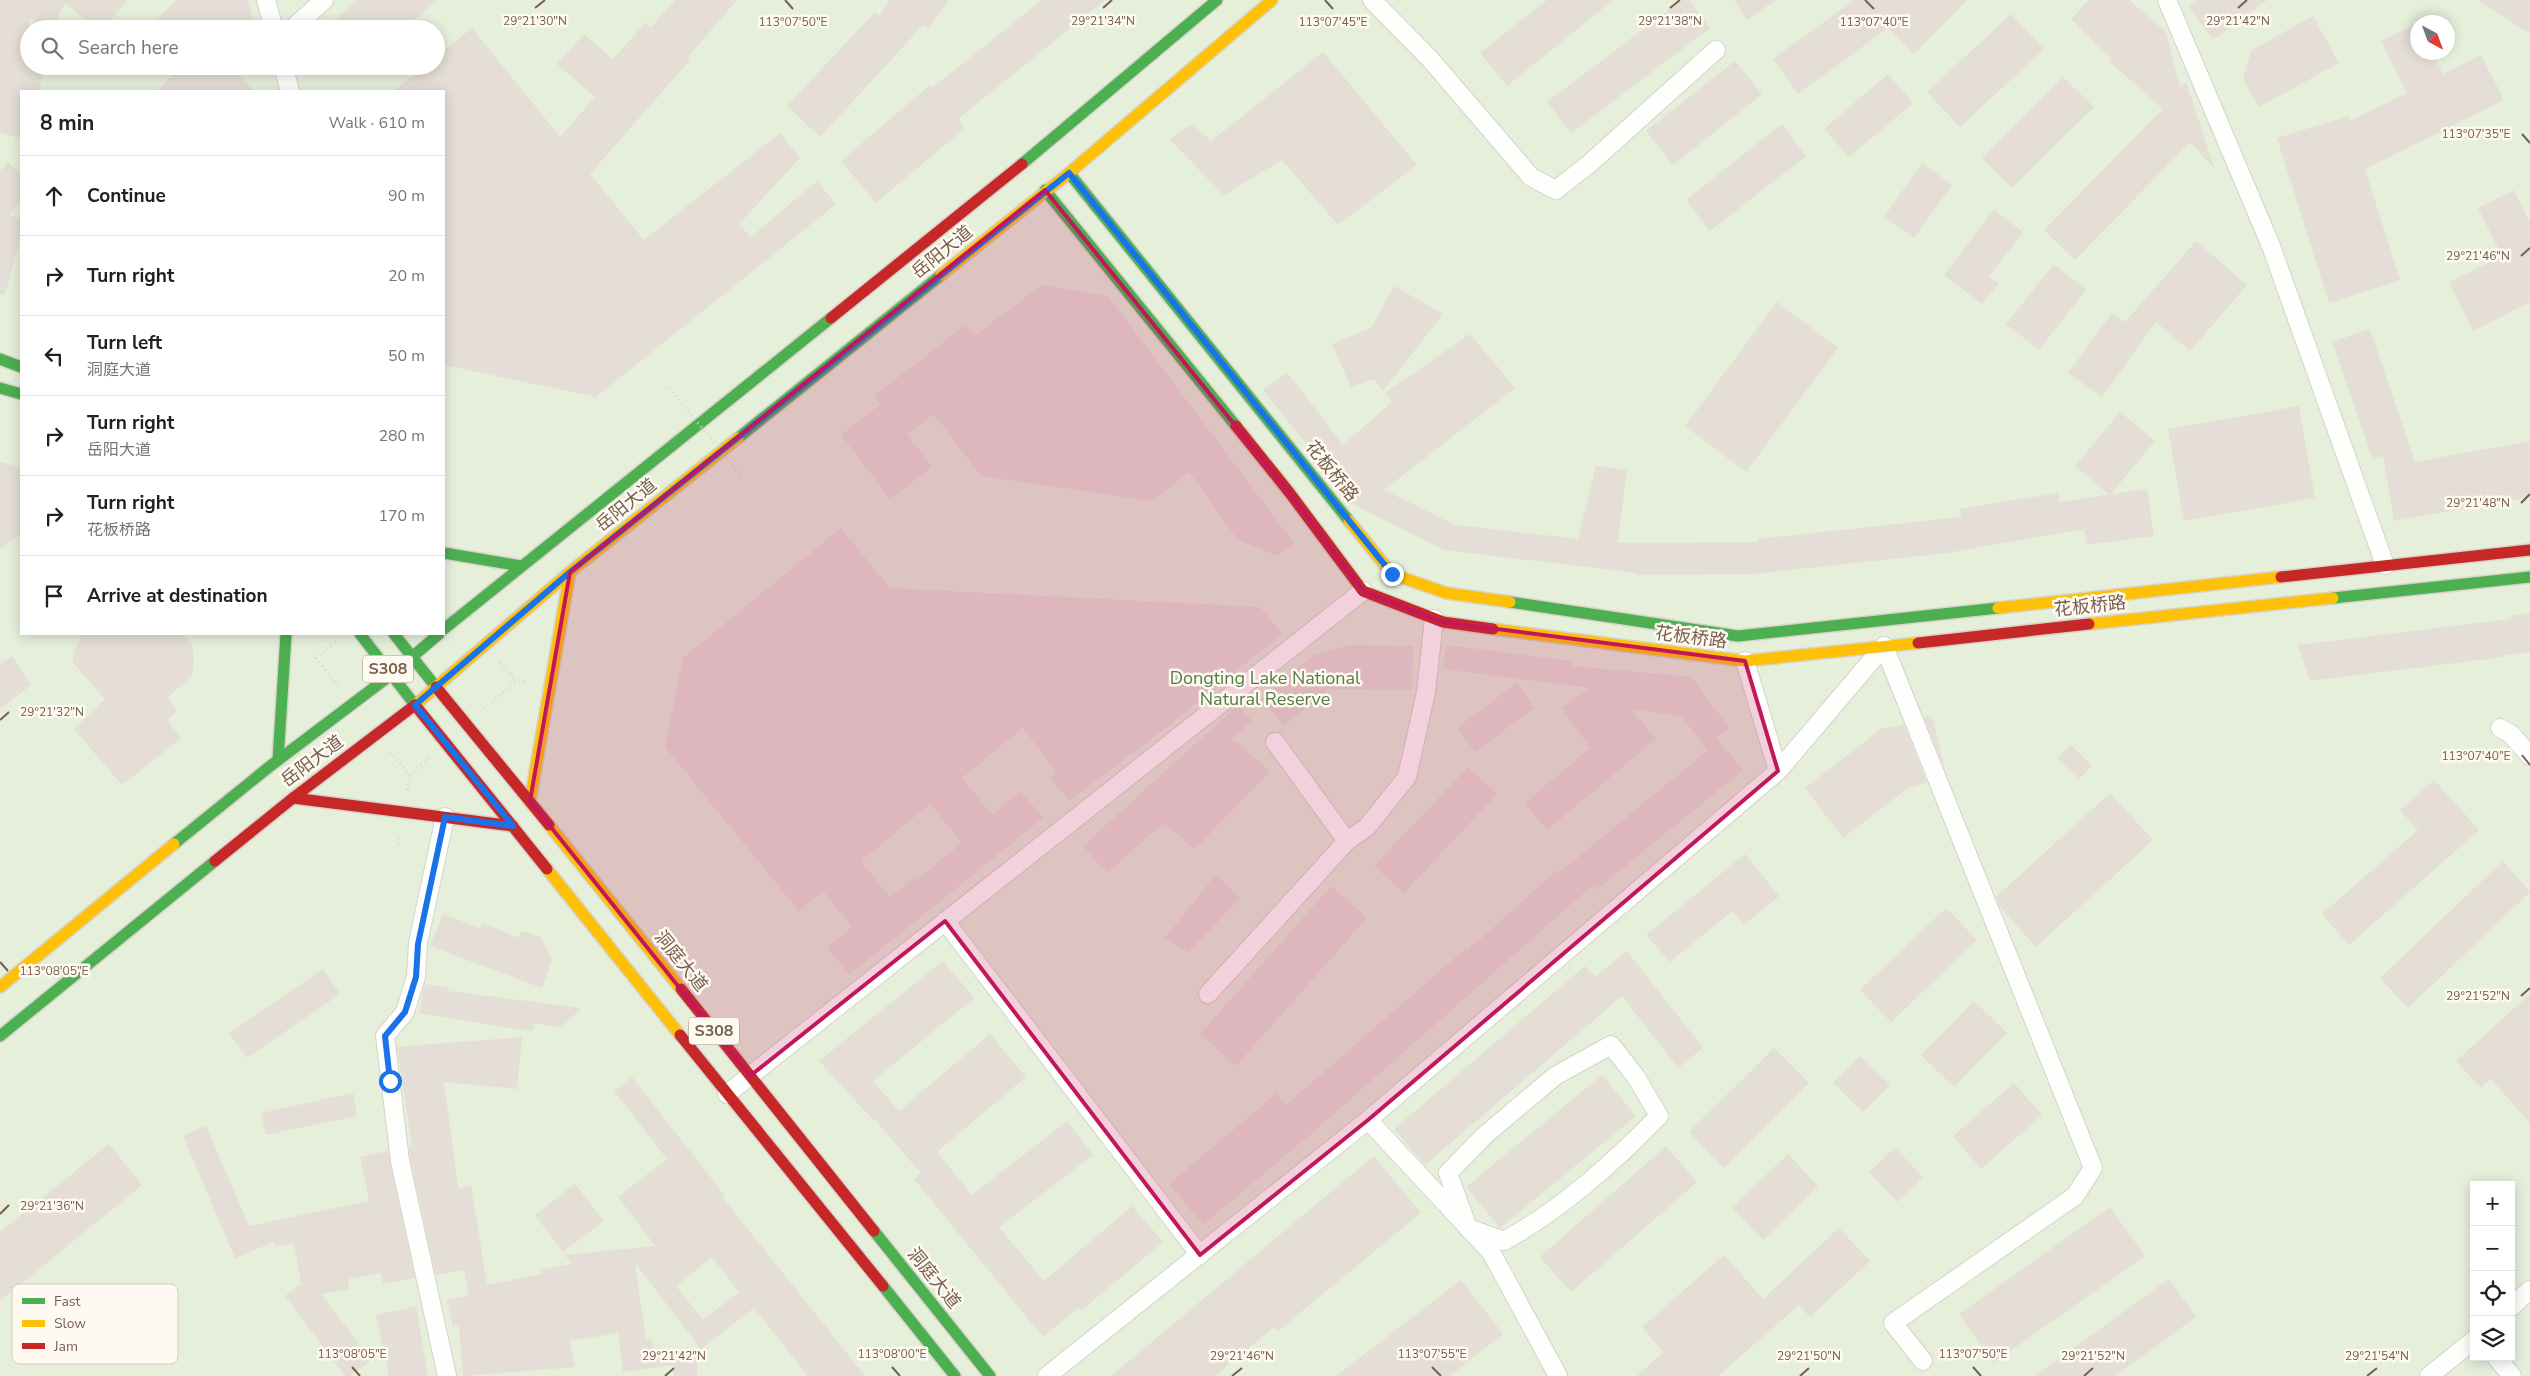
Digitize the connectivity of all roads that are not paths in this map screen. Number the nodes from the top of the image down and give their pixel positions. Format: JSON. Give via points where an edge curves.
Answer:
{"nodes":[{"id":1,"x":266,"y":0,"type":"edge"},
{"id":2,"x":324,"y":0,"type":"edge"},
{"id":3,"x":1217,"y":0,"type":"edge"},
{"id":4,"x":1272,"y":0,"type":"edge"},
{"id":5,"x":1372,"y":0,"type":"edge"},
{"id":6,"x":2167,"y":0,"type":"edge"},
{"id":7,"x":272,"y":20,"type":"edge"},
{"id":8,"x":302,"y":20,"type":"edge"},
{"id":9,"x":1716,"y":50,"type":"dead end"},
{"id":10,"x":286,"y":75,"type":"edge"},
{"id":11,"x":290,"y":90,"type":"edge"},
{"id":12,"x":1069,"y":173,"type":"junction"},
{"id":13,"x":1045,"y":190,"type":"junction"},
{"id":14,"x":0,"y":359,"type":"edge"},
{"id":15,"x":20,"y":367,"type":"edge"},
{"id":16,"x":0,"y":388,"type":"edge"},
{"id":17,"x":20,"y":394,"type":"edge"},
{"id":18,"x":2530,"y":550,"type":"edge"},
{"id":19,"x":445,"y":552,"type":"edge"},
{"id":20,"x":2385,"y":565,"type":"junction"},
{"id":21,"x":521,"y":566,"type":"junction"},
{"id":22,"x":570,"y":572,"type":"junction"},
{"id":23,"x":2530,"y":577,"type":"edge"},
{"id":24,"x":1362,"y":591,"type":"junction"},
{"id":25,"x":1434,"y":619,"type":"junction"},
{"id":26,"x":445,"y":629,"type":"edge"},
{"id":27,"x":286,"y":635,"type":"edge"},
{"id":28,"x":361,"y":635,"type":"edge"},
{"id":29,"x":395,"y":635,"type":"edge"},
{"id":30,"x":437,"y":635,"type":"edge"},
{"id":31,"x":1884,"y":646,"type":"junction"},
{"id":32,"x":413,"y":655,"type":"junction"},
{"id":33,"x":1745,"y":661,"type":"junction"},
{"id":34,"x":392,"y":674,"type":"junction"},
{"id":35,"x":436,"y":687,"type":"junction"},
{"id":36,"x":415,"y":705,"type":"junction"},
{"id":37,"x":2500,"y":728,"type":"dead end"},
{"id":38,"x":1275,"y":742,"type":"dead end"},
{"id":39,"x":2530,"y":756,"type":"edge"},
{"id":40,"x":278,"y":760,"type":"junction"},
{"id":41,"x":1778,"y":771,"type":"junction"},
{"id":42,"x":293,"y":798,"type":"junction"},
{"id":43,"x":530,"y":801,"type":"junction"},
{"id":44,"x":445,"y":817,"type":"junction"},
{"id":45,"x":513,"y":826,"type":"junction"},
{"id":46,"x":1347,"y":841,"type":"junction"},
{"id":47,"x":944,"y":921,"type":"junction"},
{"id":48,"x":0,"y":987,"type":"edge"},
{"id":49,"x":1208,"y":994,"type":"dead end"},
{"id":50,"x":0,"y":1036,"type":"edge"},
{"id":51,"x":750,"y":1076,"type":"junction"},
{"id":52,"x":727,"y":1094,"type":"junction"},
{"id":53,"x":1368,"y":1120,"type":"junction"},
{"id":54,"x":1468,"y":1228,"type":"junction"},
{"id":55,"x":1200,"y":1255,"type":"junction"},
{"id":56,"x":2530,"y":1290,"type":"edge"},
{"id":57,"x":2515,"y":1303,"type":"edge"},
{"id":58,"x":2470,"y":1343,"type":"edge"},
{"id":59,"x":1923,"y":1361,"type":"dead end"},
{"id":60,"x":2499,"y":1361,"type":"edge"},
{"id":61,"x":447,"y":1376,"type":"edge"},
{"id":62,"x":956,"y":1376,"type":"edge"},
{"id":63,"x":990,"y":1376,"type":"edge"},
{"id":64,"x":1047,"y":1376,"type":"edge"},
{"id":65,"x":1558,"y":1376,"type":"edge"},
{"id":66,"x":2429,"y":1376,"type":"edge"},
{"id":67,"x":2512,"y":1376,"type":"edge"}],
"edges":[{"from":1,"to":7,"type":"street"},
{"from":2,"to":8,"type":"street"},
{"from":3,"to":21,"type":"main road","name":"岳阳大道","via":[[1046,145]]},
{"from":4,"to":12,"type":"main road","name":"岳阳大道"},
{"from":5,"to":9,"type":"street","via":[[1430,59],[1531,177],[1556,190]]},
{"from":6,"to":20,"type":"street","via":[[2271,246]]},
{"from":10,"to":11,"type":"street"},
{"from":12,"to":13,"type":"main road","name":"岳阳大道"},
{"from":12,"to":20,"type":"main road","name":"花板桥路","via":[[1392,574],[1446,593],[1738,636]]},
{"from":13,"to":22,"type":"main road","name":"岳阳大道"},
{"from":13,"to":24,"type":"main road","via":[[1289,492]]},
{"from":14,"to":15,"type":"main road"},
{"from":16,"to":17,"type":"main road"},
{"from":18,"to":20,"type":"main road","name":"花板桥路"},
{"from":19,"to":21,"type":"main road"},
{"from":21,"to":26,"type":"main road","name":"岳阳大道"},
{"from":22,"to":35,"type":"main road","name":"岳阳大道"},
{"from":22,"to":43,"type":"main road"},
{"from":23,"to":31,"type":"main road","name":"花板桥路"},
{"from":24,"to":25,"type":"main road","name":"花板桥路"},
{"from":24,"to":47,"type":"street"},
{"from":25,"to":33,"type":"main road","name":"花板桥路"},
{"from":25,"to":46,"type":"street","via":[[1426,692],[1407,777],[1367,827]]},
{"from":27,"to":40,"type":"main road"},
{"from":28,"to":34,"type":"main road","number":"S308"},
{"from":29,"to":32,"type":"main road","number":"S308"},
{"from":30,"to":32,"type":"main road","name":"岳阳大道"},
{"from":31,"to":33,"type":"main road","name":"花板桥路"},
{"from":31,"to":41,"type":"street"},
{"from":31,"to":59,"type":"street","via":[[2093,1168],[2076,1196],[1893,1323]]},
{"from":32,"to":34,"type":"main road","name":"岳阳大道"},
{"from":32,"to":35,"type":"main road","number":"S308"},
{"from":33,"to":41,"type":"street"},
{"from":34,"to":36,"type":"main road","number":"S308"},
{"from":34,"to":40,"type":"main road","name":"岳阳大道"},
{"from":35,"to":36,"type":"main road","name":"岳阳大道"},
{"from":35,"to":43,"type":"main road","name":"洞庭大道","number":"S308"},
{"from":36,"to":42,"type":"main road","name":"岳阳大道"},
{"from":36,"to":45,"type":"main road","number":"S308"},
{"from":37,"to":39,"type":"street","via":[[2511,734]]},
{"from":38,"to":46,"type":"street"},
{"from":40,"to":48,"type":"main road","name":"岳阳大道"},
{"from":41,"to":53,"type":"street"},
{"from":42,"to":44,"type":"main road"},
{"from":42,"to":50,"type":"main road","name":"岳阳大道"},
{"from":43,"to":51,"type":"main road","name":"洞庭大道","number":"S308"},
{"from":44,"to":45,"type":"main road"},
{"from":44,"to":61,"type":"street","via":[[418,944],[416,977],[405,1012],[385,1036],[400,1161]]},
{"from":45,"to":52,"type":"main road","number":"S308"},
{"from":46,"to":49,"type":"street"},
{"from":47,"to":51,"type":"street"},
{"from":47,"to":55,"type":"street"},
{"from":51,"to":52,"type":"street"},
{"from":51,"to":63,"type":"main road","name":"洞庭大道","number":"S308"},
{"from":52,"to":62,"type":"main road","number":"S308"},
{"from":53,"to":54,"type":"street"},
{"from":53,"to":55,"type":"street"},
{"from":54,"to":54,"type":"street","via":[[1504,1241],[1535,1224],[1621,1155],[1659,1116],[1636,1077],[1610,1045],[1555,1076],[1484,1136],[1448,1173]]},
{"from":54,"to":65,"type":"street","via":[[1490,1252]]},
{"from":55,"to":64,"type":"street"},
{"from":56,"to":57,"type":"street"},
{"from":58,"to":66,"type":"street"},
{"from":60,"to":67,"type":"street"}]}
